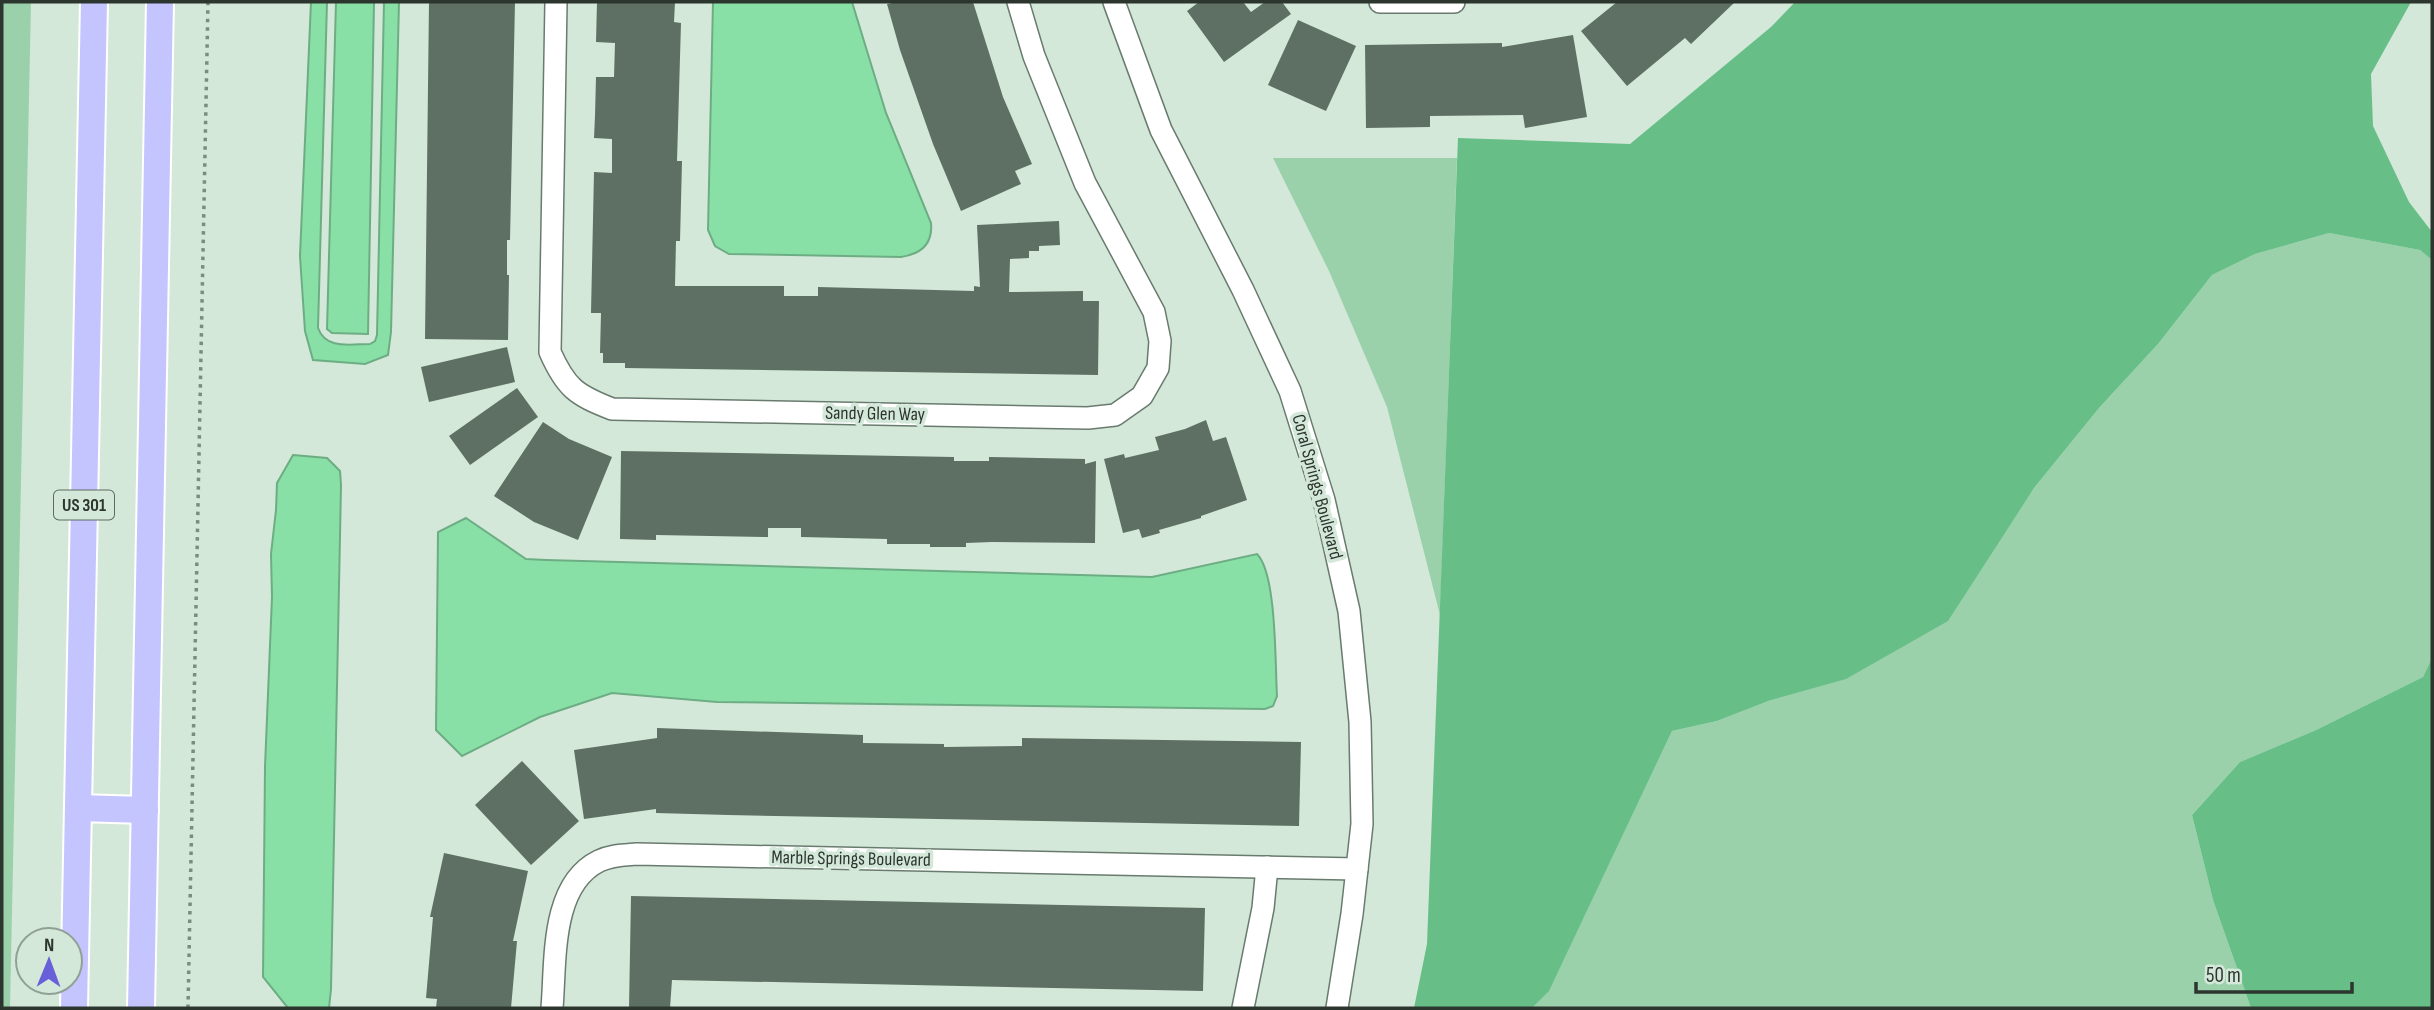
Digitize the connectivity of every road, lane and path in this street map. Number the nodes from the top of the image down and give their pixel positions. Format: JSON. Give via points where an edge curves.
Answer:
{"nodes":[{"id":1,"x":94,"y":2,"type":"edge"},
{"id":2,"x":160,"y":2,"type":"edge"},
{"id":3,"x":208,"y":2,"type":"edge"},
{"id":4,"x":556,"y":2,"type":"edge"},
{"id":5,"x":1018,"y":2,"type":"edge"},
{"id":6,"x":1114,"y":2,"type":"edge"},
{"id":7,"x":1380,"y":2,"type":"edge"},
{"id":8,"x":1454,"y":2,"type":"edge"},
{"id":9,"x":78,"y":808,"type":"junction"},
{"id":10,"x":145,"y":810,"type":"junction"},
{"id":11,"x":1267,"y":867,"type":"junction"},
{"id":12,"x":1357,"y":869,"type":"junction"},
{"id":13,"x":74,"y":1008,"type":"edge"},
{"id":14,"x":141,"y":1008,"type":"edge"},
{"id":15,"x":188,"y":1008,"type":"edge"},
{"id":16,"x":552,"y":1008,"type":"edge"},
{"id":17,"x":1243,"y":1008,"type":"edge"},
{"id":18,"x":1337,"y":1008,"type":"edge"}],
"edges":[{"from":1,"to":9,"type":"main road","name":"US 301","number":"US 301"},
{"from":2,"to":10,"type":"main road"},
{"from":3,"to":15,"type":"path"},
{"from":4,"to":5,"type":"street","name":"Sandy Glen Way","via":[[550,352],[561,376],[583,398],[612,409],[1115,415],[1142,396],[1158,368],[1160,341],[1154,312],[1085,183],[1034,56]]},
{"from":6,"to":12,"type":"street","name":"Coral Springs Boulevard","via":[[1161,130],[1290,391],[1324,500],[1349,611],[1360,722],[1362,824]]},
{"from":7,"to":8,"type":"street"},
{"from":9,"to":10,"type":"main road"},
{"from":9,"to":13,"type":"main road","name":"US 301","number":"US 301"},
{"from":10,"to":14,"type":"main road"},
{"from":11,"to":12,"type":"street","name":"Marble Springs Boulevard"},
{"from":11,"to":16,"type":"street","name":"Marble Springs Boulevard","via":[[615,856],[585,871],[565,899]]},
{"from":11,"to":17,"type":"street"},
{"from":12,"to":18,"type":"street","name":"Coral Springs Boulevard"}]}
